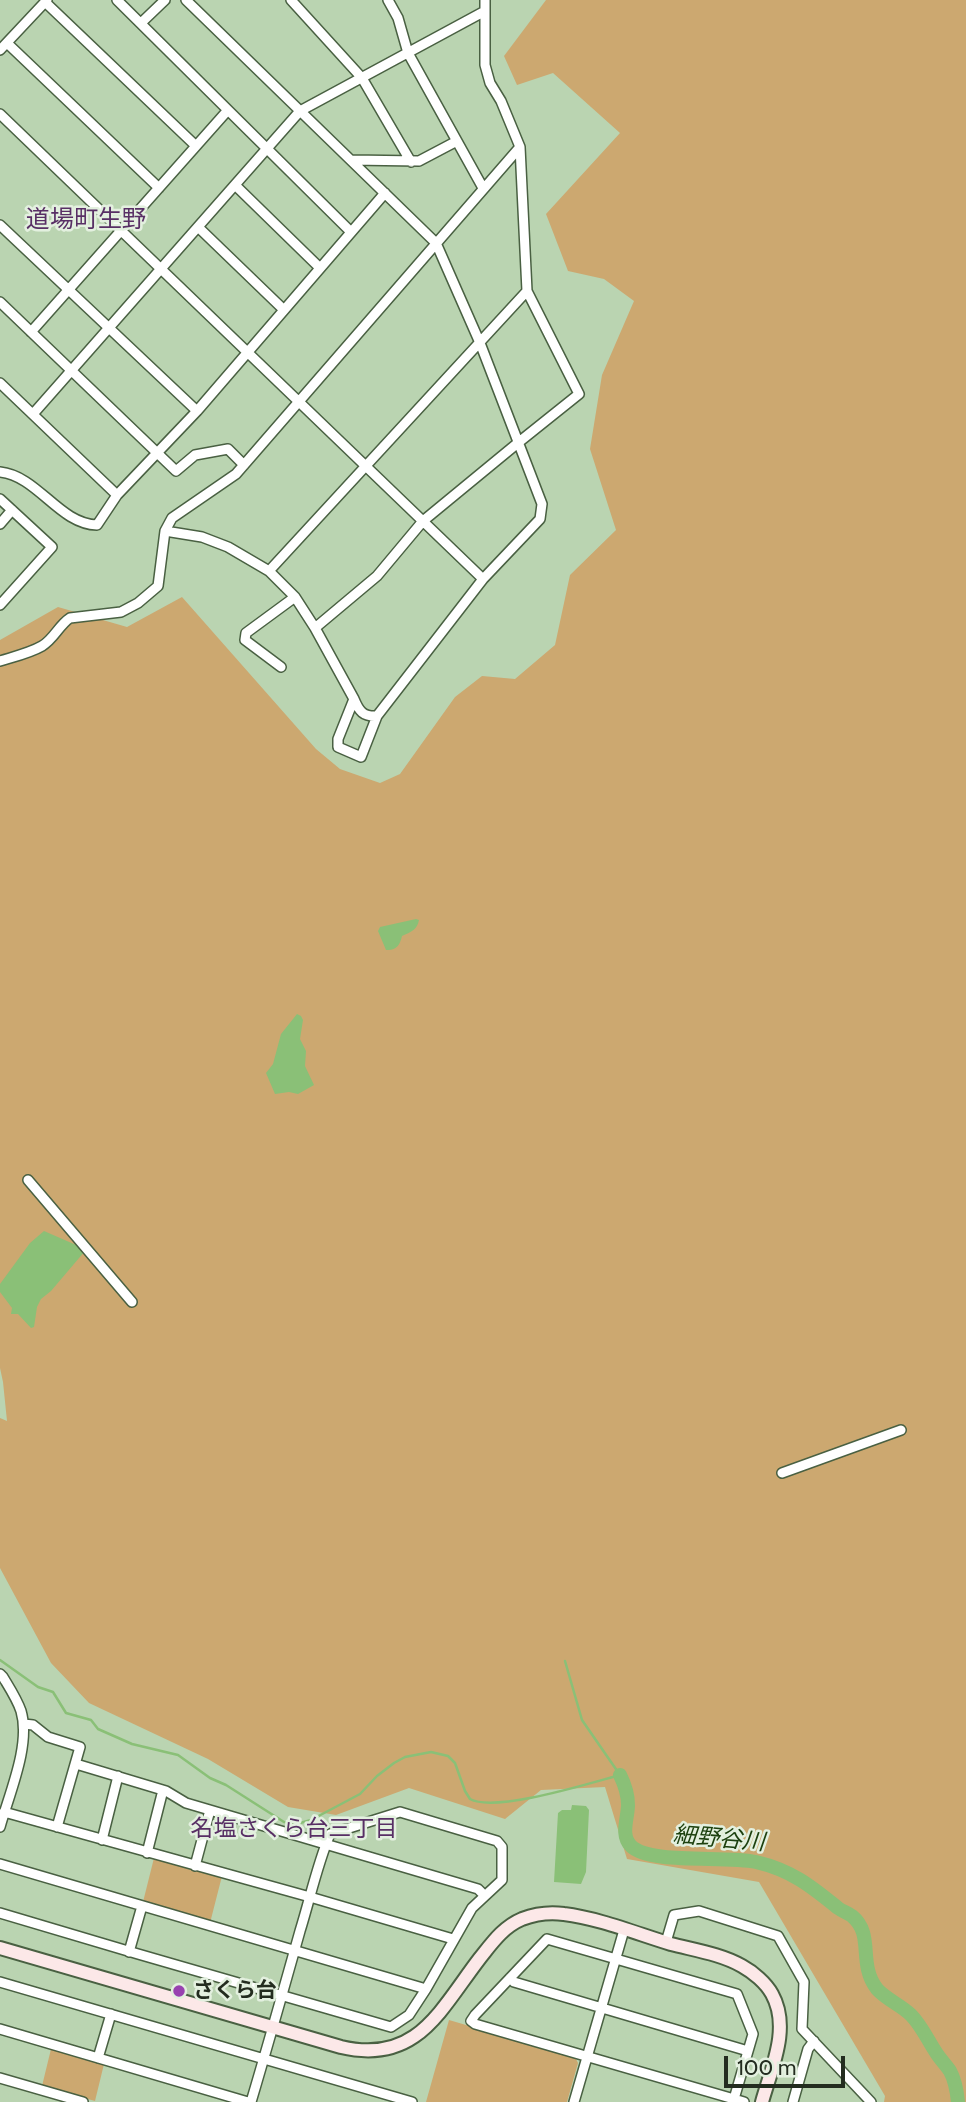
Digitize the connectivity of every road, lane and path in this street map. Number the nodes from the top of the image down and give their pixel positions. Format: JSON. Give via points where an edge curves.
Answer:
{"nodes":[{"id":1,"x":117,"y":0,"type":"edge"},
{"id":2,"x":165,"y":0,"type":"edge"},
{"id":3,"x":186,"y":0,"type":"edge"},
{"id":4,"x":291,"y":0,"type":"edge"},
{"id":5,"x":388,"y":0,"type":"edge"},
{"id":6,"x":485,"y":0,"type":"edge"},
{"id":7,"x":46,"y":1,"type":"edge"},
{"id":8,"x":485,"y":11,"type":"junction"},
{"id":9,"x":141,"y":23,"type":"junction"},
{"id":10,"x":3,"y":46,"type":"edge"},
{"id":11,"x":408,"y":52,"type":"junction"},
{"id":12,"x":362,"y":78,"type":"junction"},
{"id":13,"x":228,"y":110,"type":"junction"},
{"id":14,"x":300,"y":111,"type":"junction"},
{"id":15,"x":0,"y":114,"type":"edge"},
{"id":16,"x":457,"y":141,"type":"junction"},
{"id":17,"x":196,"y":146,"type":"junction"},
{"id":18,"x":520,"y":146,"type":"junction"},
{"id":19,"x":267,"y":149,"type":"junction"},
{"id":20,"x":351,"y":160,"type":"junction"},
{"id":21,"x":411,"y":162,"type":"junction"},
{"id":22,"x":234,"y":186,"type":"junction"},
{"id":23,"x":159,"y":188,"type":"junction"},
{"id":24,"x":483,"y":188,"type":"junction"},
{"id":25,"x":385,"y":193,"type":"junction"},
{"id":26,"x":0,"y":225,"type":"edge"},
{"id":27,"x":198,"y":227,"type":"junction"},
{"id":28,"x":121,"y":230,"type":"junction"},
{"id":29,"x":351,"y":232,"type":"junction"},
{"id":30,"x":436,"y":243,"type":"junction"},
{"id":31,"x":320,"y":268,"type":"junction"},
{"id":32,"x":161,"y":269,"type":"junction"},
{"id":33,"x":68,"y":289,"type":"junction"},
{"id":34,"x":527,"y":291,"type":"junction"},
{"id":35,"x":0,"y":302,"type":"edge"},
{"id":36,"x":284,"y":310,"type":"junction"},
{"id":37,"x":109,"y":328,"type":"junction"},
{"id":38,"x":31,"y":332,"type":"junction"},
{"id":39,"x":480,"y":343,"type":"junction"},
{"id":40,"x":247,"y":352,"type":"junction"},
{"id":41,"x":71,"y":370,"type":"junction"},
{"id":42,"x":0,"y":383,"type":"edge"},
{"id":43,"x":299,"y":402,"type":"junction"},
{"id":44,"x":197,"y":411,"type":"junction"},
{"id":45,"x":33,"y":414,"type":"junction"},
{"id":46,"x":519,"y":442,"type":"junction"},
{"id":47,"x":157,"y":453,"type":"junction"},
{"id":48,"x":244,"y":466,"type":"junction"},
{"id":49,"x":366,"y":466,"type":"junction"},
{"id":50,"x":0,"y":472,"type":"edge"},
{"id":51,"x":117,"y":495,"type":"junction"},
{"id":52,"x":0,"y":499,"type":"edge"},
{"id":53,"x":12,"y":510,"type":"junction"},
{"id":54,"x":423,"y":521,"type":"junction"},
{"id":55,"x":0,"y":524,"type":"edge"},
{"id":56,"x":165,"y":531,"type":"junction"},
{"id":57,"x":269,"y":571,"type":"junction"},
{"id":58,"x":483,"y":579,"type":"junction"},
{"id":59,"x":295,"y":597,"type":"junction"},
{"id":60,"x":0,"y":605,"type":"edge"},
{"id":61,"x":315,"y":628,"type":"junction"},
{"id":62,"x":0,"y":661,"type":"edge"},
{"id":63,"x":281,"y":667,"type":"dead end"},
{"id":64,"x":354,"y":699,"type":"junction"},
{"id":65,"x":377,"y":716,"type":"junction"},
{"id":66,"x":28,"y":1180,"type":"dead end"},
{"id":67,"x":132,"y":1302,"type":"dead end"},
{"id":68,"x":901,"y":1430,"type":"dead end"},
{"id":69,"x":782,"y":1473,"type":"dead end"},
{"id":70,"x":0,"y":1674,"type":"edge"},
{"id":71,"x":23,"y":1724,"type":"junction"},
{"id":72,"x":76,"y":1763,"type":"junction"},
{"id":73,"x":118,"y":1776,"type":"junction"},
{"id":74,"x":163,"y":1790,"type":"junction"},
{"id":75,"x":210,"y":1810,"type":"junction"},
{"id":76,"x":4,"y":1812,"type":"junction"},
{"id":77,"x":0,"y":1827,"type":"edge"},
{"id":78,"x":57,"y":1827,"type":"junction"},
{"id":79,"x":102,"y":1840,"type":"junction"},
{"id":80,"x":326,"y":1843,"type":"junction"},
{"id":81,"x":147,"y":1853,"type":"junction"},
{"id":82,"x":0,"y":1864,"type":"edge"},
{"id":83,"x":195,"y":1866,"type":"junction"},
{"id":84,"x":484,"y":1895,"type":"junction"},
{"id":85,"x":310,"y":1897,"type":"junction"},
{"id":86,"x":142,"y":1906,"type":"junction"},
{"id":87,"x":0,"y":1913,"type":"edge"},
{"id":88,"x":624,"y":1930,"type":"junction"},
{"id":89,"x":453,"y":1940,"type":"junction"},
{"id":90,"x":666,"y":1942,"type":"junction"},
{"id":91,"x":0,"y":1948,"type":"edge"},
{"id":92,"x":295,"y":1950,"type":"junction"},
{"id":93,"x":129,"y":1952,"type":"junction"},
{"id":94,"x":616,"y":1959,"type":"junction"},
{"id":95,"x":510,"y":1978,"type":"junction"},
{"id":96,"x":0,"y":1982,"type":"edge"},
{"id":97,"x":426,"y":1989,"type":"junction"},
{"id":98,"x":282,"y":1996,"type":"junction"},
{"id":99,"x":602,"y":2008,"type":"junction"},
{"id":100,"x":111,"y":2014,"type":"junction"},
{"id":101,"x":273,"y":2027,"type":"junction"},
{"id":102,"x":0,"y":2029,"type":"edge"},
{"id":103,"x":814,"y":2041,"type":"junction"},
{"id":104,"x":748,"y":2050,"type":"junction"},
{"id":105,"x":587,"y":2057,"type":"junction"},
{"id":106,"x":98,"y":2058,"type":"junction"},
{"id":107,"x":264,"y":2059,"type":"junction"},
{"id":108,"x":0,"y":2078,"type":"edge"},
{"id":109,"x":737,"y":2101,"type":"edge"},
{"id":110,"x":83,"y":2102,"type":"edge"},
{"id":111,"x":249,"y":2102,"type":"edge"},
{"id":112,"x":412,"y":2102,"type":"edge"},
{"id":113,"x":575,"y":2102,"type":"edge"},
{"id":114,"x":762,"y":2102,"type":"edge"},
{"id":115,"x":793,"y":2102,"type":"edge"},
{"id":116,"x":871,"y":2102,"type":"edge"}],
"edges":[{"from":1,"to":9,"type":"street"},
{"from":2,"to":9,"type":"street"},
{"from":3,"to":14,"type":"street"},
{"from":4,"to":12,"type":"street"},
{"from":5,"to":11,"type":"street"},
{"from":6,"to":8,"type":"street"},
{"from":7,"to":10,"type":"street"},
{"from":7,"to":17,"type":"street"},
{"from":8,"to":11,"type":"street"},
{"from":8,"to":18,"type":"street","via":[[485,65]]},
{"from":9,"to":13,"type":"street"},
{"from":10,"to":23,"type":"street"},
{"from":11,"to":12,"type":"street"},
{"from":11,"to":16,"type":"street"},
{"from":12,"to":14,"type":"street"},
{"from":12,"to":21,"type":"street"},
{"from":13,"to":17,"type":"street"},
{"from":13,"to":19,"type":"street"},
{"from":14,"to":19,"type":"street"},
{"from":14,"to":20,"type":"street"},
{"from":15,"to":28,"type":"street"},
{"from":16,"to":21,"type":"street"},
{"from":16,"to":24,"type":"street"},
{"from":17,"to":23,"type":"street"},
{"from":18,"to":24,"type":"street"},
{"from":18,"to":34,"type":"street"},
{"from":19,"to":22,"type":"street"},
{"from":19,"to":29,"type":"street"},
{"from":20,"to":21,"type":"street"},
{"from":20,"to":25,"type":"street"},
{"from":22,"to":27,"type":"street"},
{"from":22,"to":31,"type":"street"},
{"from":23,"to":28,"type":"street"},
{"from":24,"to":30,"type":"street"},
{"from":25,"to":29,"type":"street"},
{"from":25,"to":30,"type":"street"},
{"from":26,"to":33,"type":"street"},
{"from":27,"to":32,"type":"street"},
{"from":27,"to":36,"type":"street"},
{"from":28,"to":32,"type":"street"},
{"from":28,"to":33,"type":"street"},
{"from":29,"to":31,"type":"street"},
{"from":30,"to":39,"type":"street"},
{"from":30,"to":43,"type":"street"},
{"from":31,"to":36,"type":"street"},
{"from":32,"to":37,"type":"street"},
{"from":32,"to":40,"type":"street"},
{"from":33,"to":37,"type":"street"},
{"from":33,"to":38,"type":"street"},
{"from":34,"to":39,"type":"street"},
{"from":34,"to":46,"type":"street","via":[[579,394]]},
{"from":35,"to":38,"type":"street"},
{"from":36,"to":40,"type":"street"},
{"from":37,"to":41,"type":"street"},
{"from":37,"to":44,"type":"street"},
{"from":38,"to":41,"type":"street"},
{"from":39,"to":46,"type":"street"},
{"from":39,"to":49,"type":"street"},
{"from":40,"to":43,"type":"street"},
{"from":40,"to":44,"type":"street"},
{"from":41,"to":45,"type":"street"},
{"from":41,"to":47,"type":"street"},
{"from":42,"to":45,"type":"street"},
{"from":43,"to":48,"type":"street"},
{"from":43,"to":49,"type":"street"},
{"from":44,"to":47,"type":"street"},
{"from":45,"to":51,"type":"street"},
{"from":46,"to":54,"type":"street"},
{"from":46,"to":58,"type":"street","via":[[542,504],[540,519]]},
{"from":47,"to":48,"type":"street","via":[[176,471],[195,455],[228,449]]},
{"from":47,"to":51,"type":"street"},
{"from":48,"to":56,"type":"street","via":[[172,518]]},
{"from":49,"to":54,"type":"street"},
{"from":49,"to":57,"type":"street"},
{"from":50,"to":51,"type":"street","via":[[17,476],[83,524],[97,525]]},
{"from":52,"to":53,"type":"street"},
{"from":53,"to":55,"type":"street"},
{"from":53,"to":60,"type":"street","via":[[52,547]]},
{"from":54,"to":58,"type":"street"},
{"from":54,"to":61,"type":"street","via":[[377,576]]},
{"from":56,"to":57,"type":"street","via":[[202,537]]},
{"from":56,"to":62,"type":"street","via":[[158,586],[138,603],[121,611],[70,618],[42,646]]},
{"from":57,"to":59,"type":"street"},
{"from":58,"to":65,"type":"street"},
{"from":59,"to":61,"type":"street"},
{"from":59,"to":63,"type":"street","via":[[246,633],[245,640]]},
{"from":61,"to":64,"type":"street"},
{"from":64,"to":65,"type":"street","via":[[364,715]]},
{"from":64,"to":65,"type":"street","via":[[338,747],[361,757]]},
{"from":66,"to":67,"type":"street"},
{"from":68,"to":69,"type":"street"},
{"from":70,"to":71,"type":"street","via":[[20,1709]]},
{"from":71,"to":72,"type":"street","via":[[33,1725],[48,1738],[80,1747]]},
{"from":71,"to":76,"type":"street","via":[[23,1747]]},
{"from":72,"to":73,"type":"street"},
{"from":72,"to":78,"type":"street"},
{"from":73,"to":74,"type":"street"},
{"from":73,"to":79,"type":"street"},
{"from":74,"to":75,"type":"street"},
{"from":74,"to":81,"type":"street"},
{"from":75,"to":80,"type":"street"},
{"from":75,"to":83,"type":"street"},
{"from":76,"to":77,"type":"street"},
{"from":76,"to":78,"type":"street"},
{"from":78,"to":79,"type":"street"},
{"from":79,"to":81,"type":"street"},
{"from":80,"to":84,"type":"street","via":[[478,1889]]},
{"from":80,"to":84,"type":"street","via":[[330,1834],[400,1812],[497,1841],[502,1847],[502,1880]]},
{"from":80,"to":85,"type":"street"},
{"from":81,"to":83,"type":"street"},
{"from":82,"to":86,"type":"street"},
{"from":83,"to":85,"type":"street"},
{"from":84,"to":89,"type":"street"},
{"from":85,"to":89,"type":"street"},
{"from":85,"to":92,"type":"street"},
{"from":86,"to":92,"type":"street"},
{"from":86,"to":93,"type":"street"},
{"from":87,"to":93,"type":"street"},
{"from":88,"to":90,"type":"street"},
{"from":88,"to":94,"type":"street"},
{"from":88,"to":101,"type":"street","via":[[563,1913],[523,1919],[501,1933],[426,2028],[410,2041],[384,2050],[351,2050]]},
{"from":89,"to":97,"type":"street"},
{"from":90,"to":103,"type":"street","via":[[674,1915],[699,1911],[778,1936],[804,1982],[802,2029]]},
{"from":90,"to":114,"type":"street","via":[[739,1964],[772,1994],[780,2036]]},
{"from":91,"to":101,"type":"street"},
{"from":92,"to":97,"type":"street"},
{"from":92,"to":98,"type":"street"},
{"from":93,"to":98,"type":"street"},
{"from":94,"to":95,"type":"street","via":[[547,1939]]},
{"from":94,"to":99,"type":"street"},
{"from":94,"to":104,"type":"street","via":[[737,1994],[753,2034]]},
{"from":95,"to":99,"type":"street"},
{"from":95,"to":105,"type":"street","via":[[471,2021]]},
{"from":96,"to":100,"type":"street"},
{"from":97,"to":98,"type":"street","via":[[409,2015],[391,2027]]},
{"from":98,"to":101,"type":"street"},
{"from":99,"to":104,"type":"street"},
{"from":99,"to":105,"type":"street"},
{"from":100,"to":106,"type":"street"},
{"from":100,"to":107,"type":"street"},
{"from":101,"to":107,"type":"street"},
{"from":102,"to":106,"type":"street"},
{"from":103,"to":115,"type":"street"},
{"from":103,"to":116,"type":"street"},
{"from":104,"to":109,"type":"street"},
{"from":105,"to":109,"type":"street"},
{"from":105,"to":113,"type":"street"},
{"from":106,"to":111,"type":"street"},
{"from":107,"to":111,"type":"street"},
{"from":107,"to":112,"type":"street"},
{"from":108,"to":110,"type":"street"}]}
